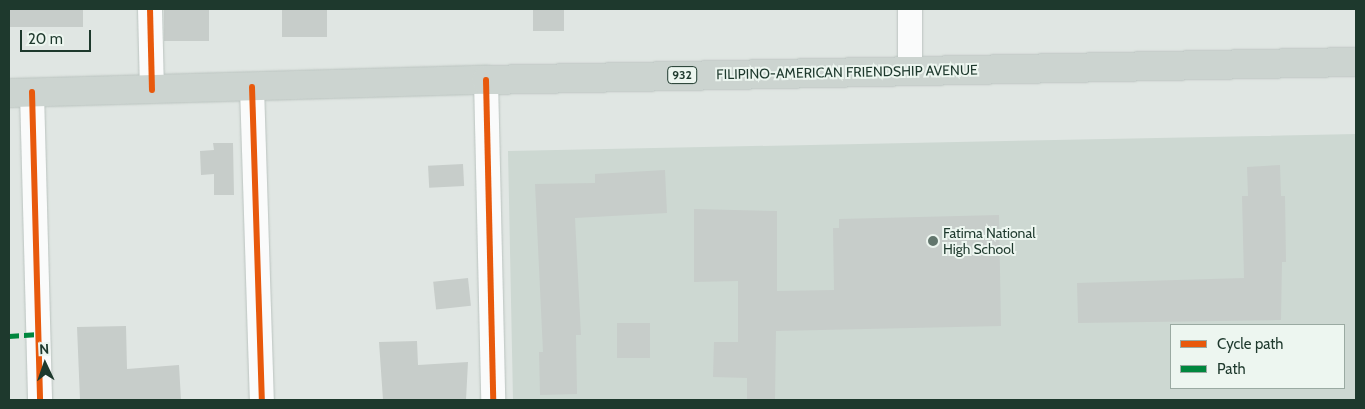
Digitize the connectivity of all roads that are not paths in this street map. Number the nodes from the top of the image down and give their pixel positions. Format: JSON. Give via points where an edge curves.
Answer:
{"nodes":[{"id":1,"x":150,"y":9,"type":"edge"},
{"id":2,"x":910,"y":9,"type":"edge"},
{"id":3,"x":1356,"y":62,"type":"edge"},
{"id":4,"x":910,"y":71,"type":"junction"},
{"id":5,"x":486,"y":80,"type":"junction"},
{"id":6,"x":252,"y":87,"type":"junction"},
{"id":7,"x":152,"y":90,"type":"junction"},
{"id":8,"x":20,"y":93,"type":"edge"},
{"id":9,"x":40,"y":400,"type":"edge"},
{"id":10,"x":262,"y":400,"type":"edge"},
{"id":11,"x":493,"y":400,"type":"edge"}],
"edges":[{"from":1,"to":7,"type":"street"},
{"from":2,"to":4,"type":"street"},
{"from":3,"to":4,"type":"main road","name":"FILIPINO-AMERICAN FRIENDSHIP AVENUE","number":"932"},
{"from":4,"to":5,"type":"main road","name":"FILIPINO-AMERICAN FRIENDSHIP AVENUE","number":"932"},
{"from":5,"to":6,"type":"main road","name":"FILIPINO-AMERICAN FRIENDSHIP AVENUE","number":"932"},
{"from":5,"to":11,"type":"street"},
{"from":6,"to":7,"type":"main road","name":"FILIPINO-AMERICAN FRIENDSHIP AVENUE","number":"932"},
{"from":6,"to":10,"type":"street"},
{"from":7,"to":8,"type":"main road","name":"FILIPINO-AMERICAN FRIENDSHIP AVENUE","number":"932"},
{"from":8,"to":9,"type":"street"}]}
